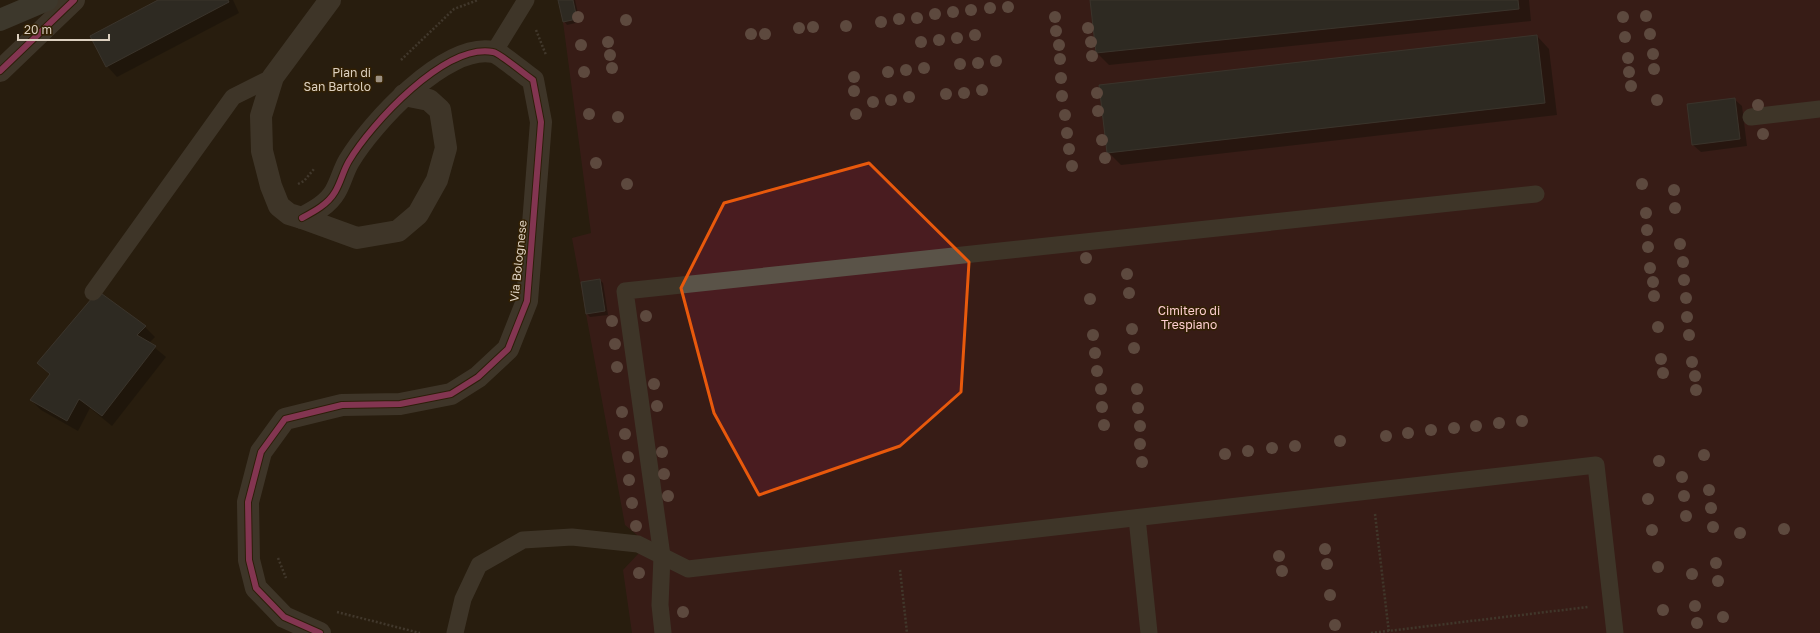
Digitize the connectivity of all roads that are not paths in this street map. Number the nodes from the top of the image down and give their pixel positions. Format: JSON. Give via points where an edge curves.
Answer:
{"nodes":[{"id":1,"x":74,"y":0,"type":"edge"},
{"id":2,"x":330,"y":0,"type":"edge"},
{"id":3,"x":523,"y":3,"type":"edge"},
{"id":4,"x":494,"y":52,"type":"junction"},
{"id":5,"x":0,"y":71,"type":"edge"},
{"id":6,"x":273,"y":77,"type":"junction"},
{"id":7,"x":404,"y":95,"type":"junction"},
{"id":8,"x":1820,"y":109,"type":"edge"},
{"id":9,"x":1751,"y":117,"type":"dead end"},
{"id":10,"x":1536,"y":194,"type":"dead end"},
{"id":11,"x":302,"y":218,"type":"junction"},
{"id":12,"x":93,"y":292,"type":"dead end"},
{"id":13,"x":1137,"y":518,"type":"junction"},
{"id":14,"x":662,"y":556,"type":"junction"},
{"id":15,"x":320,"y":633,"type":"edge"},
{"id":16,"x":455,"y":633,"type":"edge"},
{"id":17,"x":663,"y":633,"type":"edge"},
{"id":18,"x":1149,"y":633,"type":"edge"},
{"id":19,"x":1615,"y":633,"type":"edge"}],
"edges":[{"from":1,"to":5,"type":"street"},
{"from":2,"to":6,"type":"street"},
{"from":3,"to":4,"type":"lane"},
{"from":4,"to":7,"type":"street","via":[[470,54],[441,67]]},
{"from":4,"to":15,"type":"street","name":"Via Bolognese","via":[[533,80],[541,122],[528,301],[508,349],[478,377],[451,394],[400,404],[342,405],[285,419],[260,452],[248,502],[249,560],[256,588],[284,618]]},
{"from":6,"to":11,"type":"street","via":[[260,116],[262,151],[279,206],[289,214]]},
{"from":6,"to":12,"type":"lane","via":[[234,97]]},
{"from":7,"to":11,"type":"street","via":[[369,133],[348,162],[335,193],[321,208]]},
{"from":7,"to":11,"type":"street","via":[[429,100],[440,110],[446,148],[437,180],[418,214],[398,231],[357,238]]},
{"from":8,"to":9,"type":"lane"},
{"from":10,"to":14,"type":"lane","via":[[625,291]]},
{"from":13,"to":14,"type":"lane","via":[[688,569]]},
{"from":13,"to":18,"type":"lane"},
{"from":13,"to":19,"type":"lane","via":[[1596,465]]},
{"from":14,"to":16,"type":"lane","via":[[638,544],[572,536],[522,540],[478,566],[463,599]]},
{"from":14,"to":17,"type":"lane","via":[[660,605]]}]}
